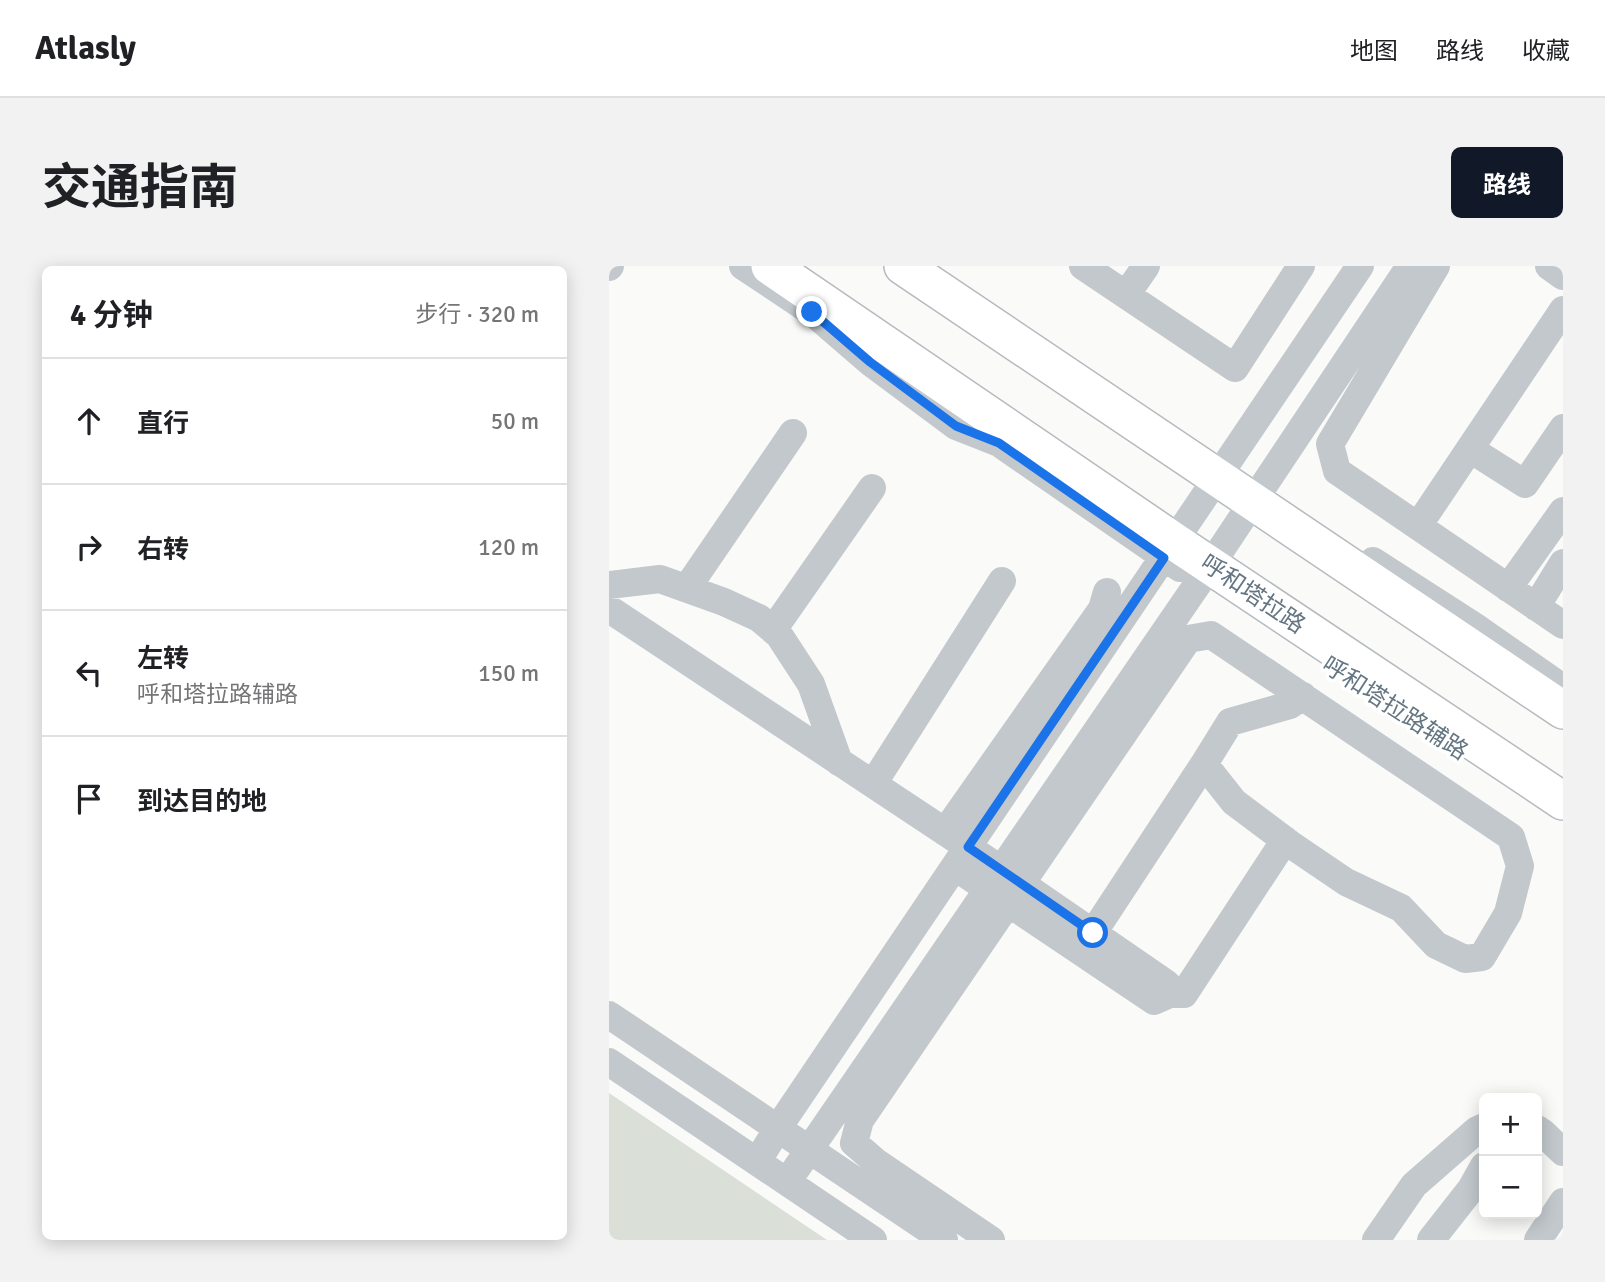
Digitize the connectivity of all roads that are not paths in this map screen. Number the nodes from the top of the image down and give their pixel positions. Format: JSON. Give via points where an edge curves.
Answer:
{"nodes":[{"id":1,"x":743,"y":266,"type":"edge"},
{"id":2,"x":771,"y":266,"type":"edge"},
{"id":3,"x":903,"y":266,"type":"edge"},
{"id":4,"x":935,"y":266,"type":"edge"},
{"id":5,"x":1083,"y":266,"type":"edge"},
{"id":6,"x":1146,"y":266,"type":"edge"},
{"id":7,"x":1301,"y":266,"type":"edge"},
{"id":8,"x":1360,"y":266,"type":"edge"},
{"id":9,"x":1410,"y":266,"type":"edge"},
{"id":10,"x":1436,"y":266,"type":"edge"},
{"id":11,"x":1549,"y":266,"type":"edge"},
{"id":12,"x":1563,"y":276,"type":"edge"},
{"id":13,"x":1126,"y":295,"type":"junction"},
{"id":14,"x":1563,"y":310,"type":"edge"},
{"id":15,"x":1563,"y":428,"type":"edge"},
{"id":16,"x":793,"y":433,"type":"dead end"},
{"id":17,"x":1470,"y":449,"type":"junction"},
{"id":18,"x":1222,"y":471,"type":"junction"},
{"id":19,"x":1525,"y":484,"type":"junction"},
{"id":20,"x":872,"y":488,"type":"dead end"},
{"id":21,"x":1256,"y":494,"type":"junction"},
{"id":22,"x":1563,"y":511,"type":"edge"},
{"id":23,"x":1418,"y":526,"type":"junction"},
{"id":24,"x":1169,"y":550,"type":"junction"},
{"id":25,"x":1563,"y":563,"type":"edge"},
{"id":26,"x":1205,"y":573,"type":"junction"},
{"id":27,"x":1002,"y":581,"type":"dead end"},
{"id":28,"x":609,"y":585,"type":"edge"},
{"id":29,"x":687,"y":588,"type":"junction"},
{"id":30,"x":1508,"y":588,"type":"junction"},
{"id":31,"x":1107,"y":592,"type":"dead end"},
{"id":32,"x":1536,"y":607,"type":"junction"},
{"id":33,"x":609,"y":609,"type":"edge"},
{"id":34,"x":1563,"y":625,"type":"edge"},
{"id":35,"x":773,"y":630,"type":"junction"},
{"id":36,"x":1563,"y":688,"type":"edge"},
{"id":37,"x":1303,"y":696,"type":"junction"},
{"id":38,"x":1563,"y":710,"type":"edge"},
{"id":39,"x":839,"y":762,"type":"junction"},
{"id":40,"x":1204,"y":764,"type":"junction"},
{"id":41,"x":873,"y":784,"type":"junction"},
{"id":42,"x":1563,"y":801,"type":"edge"},
{"id":43,"x":1563,"y":819,"type":"edge"},
{"id":44,"x":1285,"y":840,"type":"junction"},
{"id":45,"x":956,"y":849,"type":"junction"},
{"id":46,"x":1005,"y":887,"type":"junction"},
{"id":47,"x":1093,"y":933,"type":"junction"},
{"id":48,"x":1170,"y":994,"type":"junction"},
{"id":49,"x":609,"y":1015,"type":"edge"},
{"id":50,"x":609,"y":1062,"type":"edge"},
{"id":51,"x":778,"y":1128,"type":"junction"},
{"id":52,"x":1479,"y":1129,"type":"edge"},
{"id":53,"x":1542,"y":1132,"type":"edge"},
{"id":54,"x":811,"y":1150,"type":"junction"},
{"id":55,"x":1563,"y":1152,"type":"edge"},
{"id":56,"x":757,"y":1162,"type":"junction"},
{"id":57,"x":1479,"y":1175,"type":"edge"},
{"id":58,"x":787,"y":1182,"type":"junction"},
{"id":59,"x":1563,"y":1202,"type":"edge"},
{"id":60,"x":873,"y":1240,"type":"edge"},
{"id":61,"x":943,"y":1240,"type":"edge"},
{"id":62,"x":991,"y":1240,"type":"edge"},
{"id":63,"x":1376,"y":1240,"type":"edge"},
{"id":64,"x":1431,"y":1240,"type":"edge"},
{"id":65,"x":1538,"y":1240,"type":"edge"}],
"edges":[{"from":1,"to":24,"type":"street","via":[[812,312],[956,426],[999,443]]},
{"from":2,"to":24,"type":"main road","name":"呼和塔拉路"},
{"from":3,"to":18,"type":"main road"},
{"from":4,"to":18,"type":"street"},
{"from":5,"to":13,"type":"street"},
{"from":6,"to":13,"type":"street"},
{"from":7,"to":13,"type":"street","via":[[1235,368]]},
{"from":8,"to":18,"type":"street"},
{"from":9,"to":21,"type":"street"},
{"from":10,"to":23,"type":"street","via":[[1330,444],[1337,471]]},
{"from":11,"to":12,"type":"street"},
{"from":14,"to":17,"type":"street"},
{"from":15,"to":19,"type":"street"},
{"from":16,"to":29,"type":"street"},
{"from":17,"to":19,"type":"street"},
{"from":17,"to":23,"type":"street"},
{"from":18,"to":21,"type":"main road"},
{"from":18,"to":24,"type":"street"},
{"from":19,"to":22,"type":"street"},
{"from":20,"to":35,"type":"street"},
{"from":21,"to":26,"type":"street"},
{"from":21,"to":36,"type":"street","via":[[1474,626]]},
{"from":21,"to":38,"type":"main road"},
{"from":22,"to":30,"type":"street"},
{"from":23,"to":30,"type":"street"},
{"from":24,"to":26,"type":"main road","name":"呼和塔拉路"},
{"from":24,"to":45,"type":"street"},
{"from":25,"to":32,"type":"street"},
{"from":26,"to":42,"type":"main road","name":"呼和塔拉路"},
{"from":26,"to":43,"type":"street","name":"呼和塔拉路辅路"},
{"from":26,"to":46,"type":"street"},
{"from":27,"to":41,"type":"street"},
{"from":28,"to":29,"type":"street","via":[[660,579]]},
{"from":29,"to":35,"type":"street","via":[[759,618]]},
{"from":30,"to":32,"type":"street"},
{"from":31,"to":45,"type":"street","via":[[1103,609]]},
{"from":32,"to":34,"type":"street"},
{"from":33,"to":39,"type":"street"},
{"from":35,"to":39,"type":"street","via":[[811,684]]},
{"from":37,"to":40,"type":"street","via":[[1290,705],[1230,722]]},
{"from":37,"to":44,"type":"street","via":[[1511,837],[1520,866],[1508,913],[1482,957],[1465,959],[1436,945],[1401,908],[1346,882]]},
{"from":37,"to":46,"type":"street","via":[[1211,635],[1188,639]]},
{"from":39,"to":41,"type":"street"},
{"from":40,"to":44,"type":"street","via":[[1234,802]]},
{"from":40,"to":47,"type":"street"},
{"from":41,"to":45,"type":"street"},
{"from":44,"to":48,"type":"street","via":[[1184,994]]},
{"from":45,"to":46,"type":"street"},
{"from":45,"to":51,"type":"street"},
{"from":46,"to":47,"type":"street"},
{"from":46,"to":48,"type":"street","via":[[1154,1001]]},
{"from":46,"to":54,"type":"street"},
{"from":46,"to":62,"type":"street","via":[[860,1120],[854,1143]]},
{"from":47,"to":48,"type":"street","via":[[1167,984]]},
{"from":49,"to":51,"type":"street"},
{"from":50,"to":56,"type":"street"},
{"from":51,"to":54,"type":"street"},
{"from":51,"to":56,"type":"street"},
{"from":52,"to":63,"type":"street","via":[[1414,1185]]},
{"from":53,"to":55,"type":"street"},
{"from":54,"to":58,"type":"street"},
{"from":54,"to":61,"type":"street"},
{"from":56,"to":58,"type":"street"},
{"from":57,"to":64,"type":"street"},
{"from":58,"to":60,"type":"street"},
{"from":59,"to":65,"type":"street"}]}
